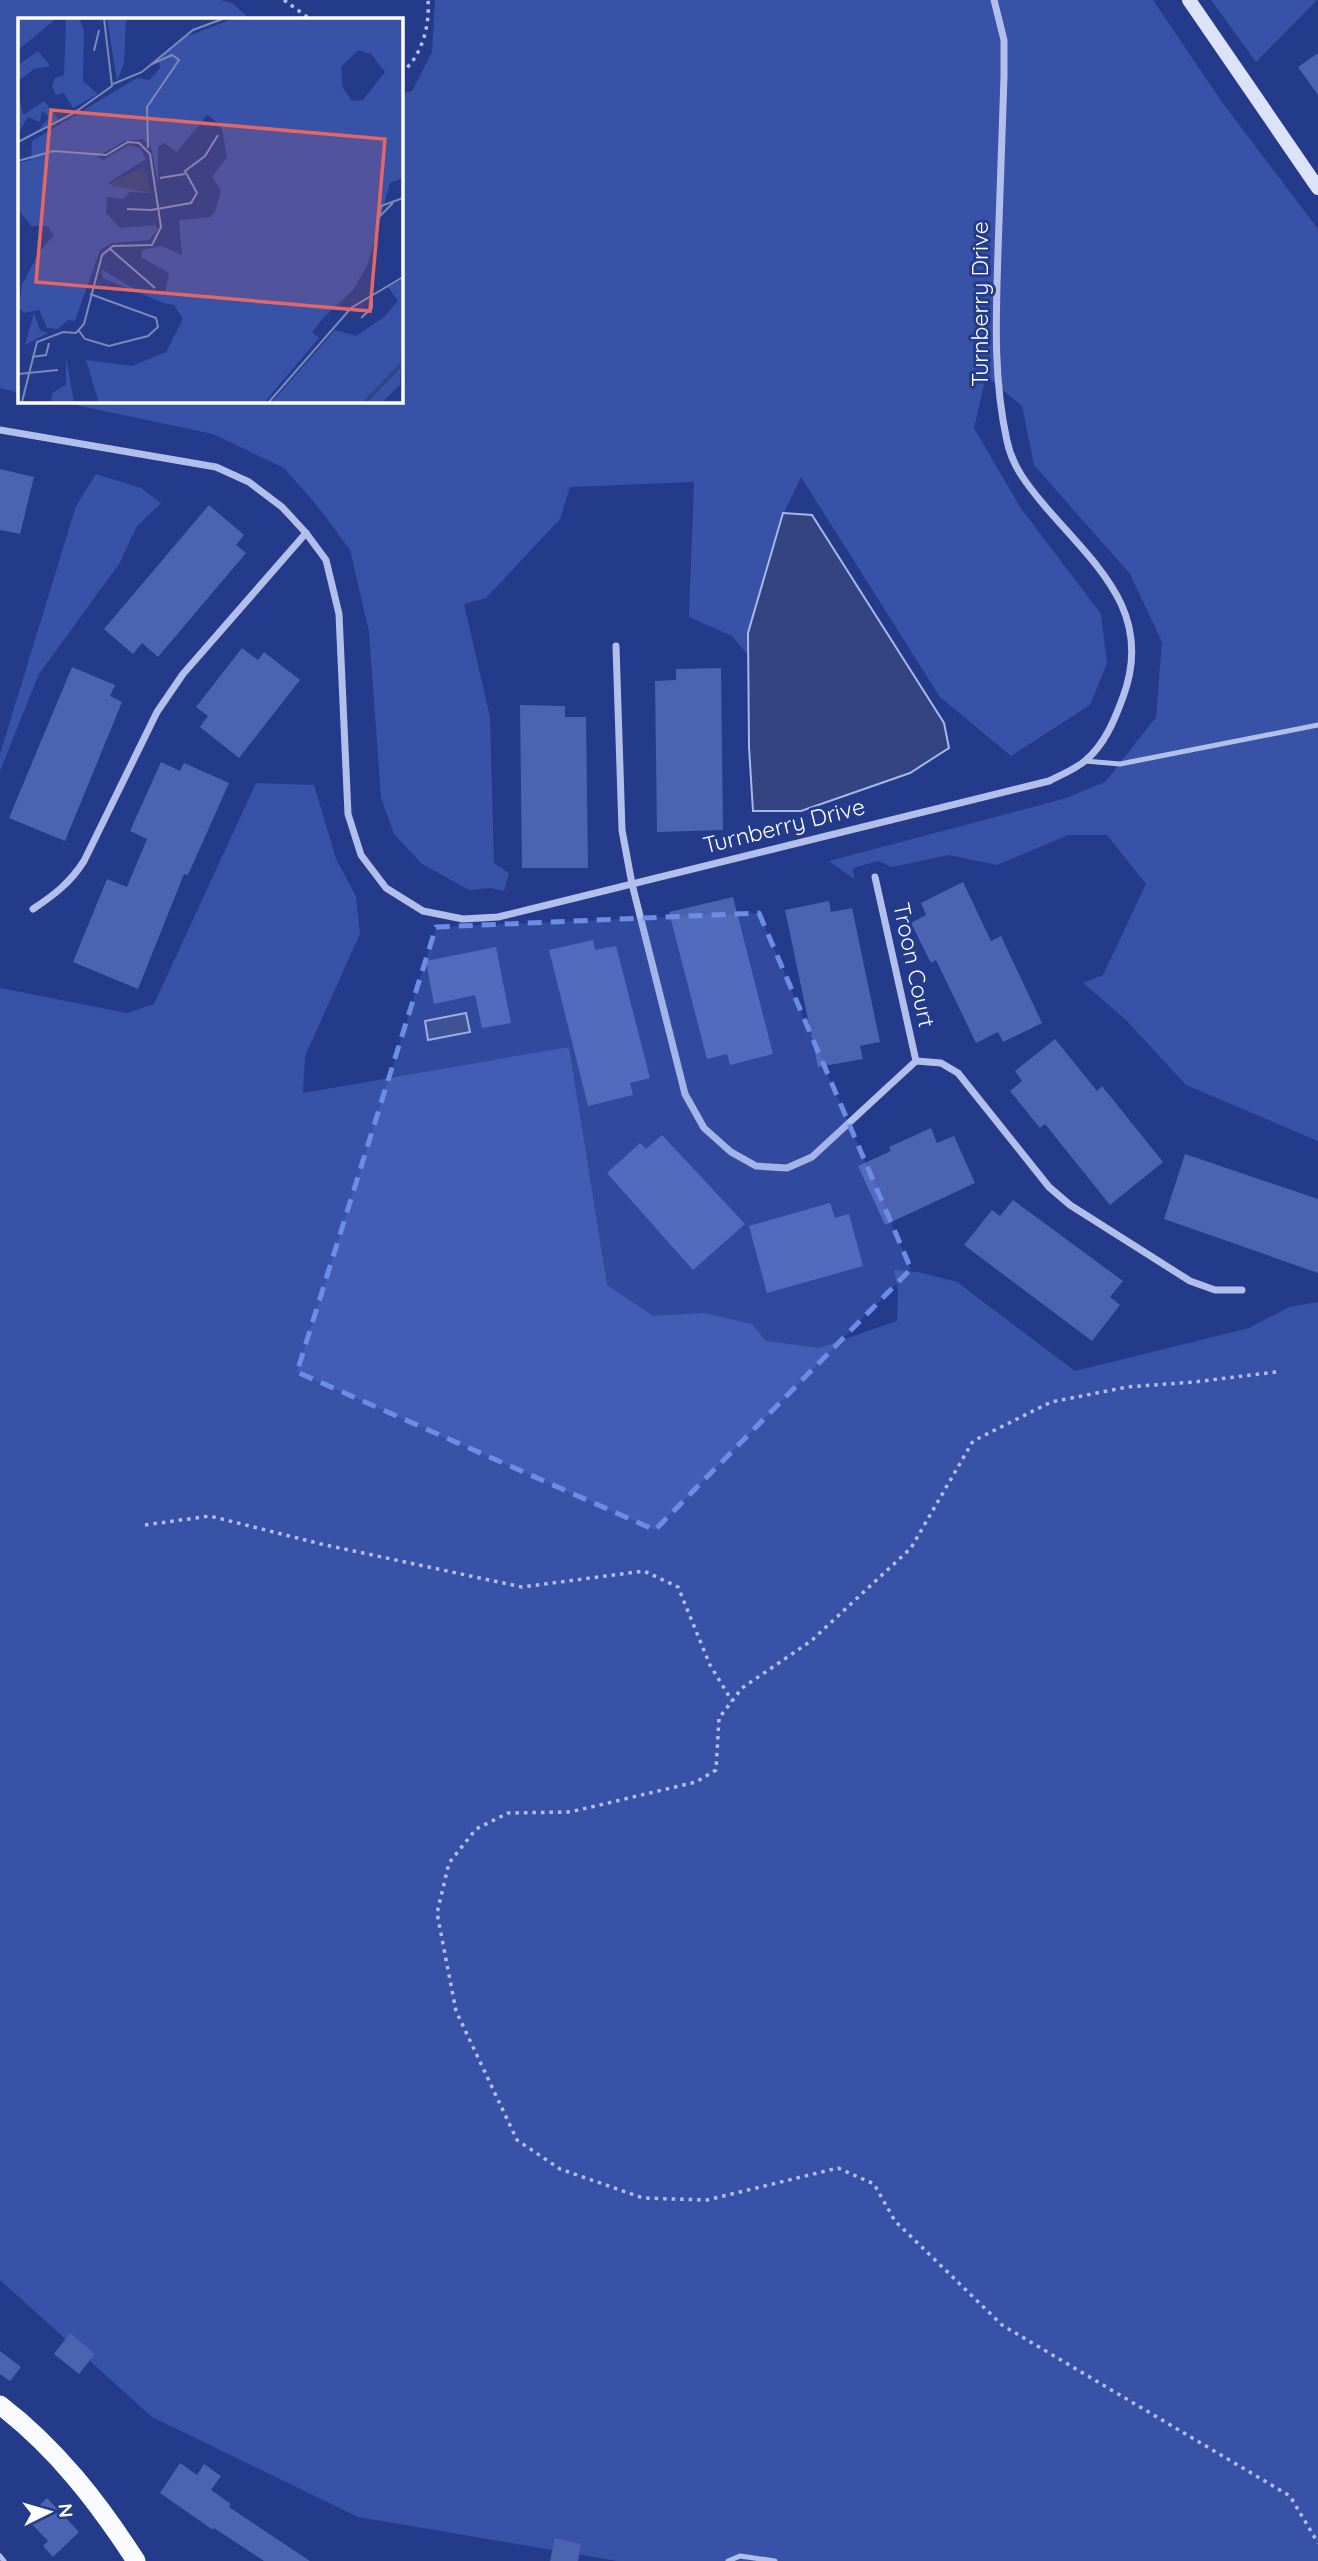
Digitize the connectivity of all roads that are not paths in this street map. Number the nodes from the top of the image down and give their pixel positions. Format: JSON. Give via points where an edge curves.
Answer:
{"nodes":[{"id":1,"x":994,"y":0,"type":"edge"},
{"id":2,"x":1189,"y":0,"type":"edge"},
{"id":3,"x":1318,"y":188,"type":"edge"},
{"id":4,"x":0,"y":430,"type":"edge"},
{"id":5,"x":306,"y":533,"type":"junction"},
{"id":6,"x":616,"y":646,"type":"dead end"},
{"id":7,"x":1318,"y":726,"type":"edge"},
{"id":8,"x":1086,"y":761,"type":"junction"},
{"id":9,"x":875,"y":877,"type":"dead end"},
{"id":10,"x":632,"y":884,"type":"junction"},
{"id":11,"x":33,"y":909,"type":"dead end"},
{"id":12,"x":916,"y":1061,"type":"junction"},
{"id":13,"x":1241,"y":1290,"type":"dead end"},
{"id":14,"x":0,"y":2405,"type":"edge"},
{"id":15,"x":0,"y":2556,"type":"edge"},
{"id":16,"x":4,"y":2561,"type":"edge"},
{"id":17,"x":136,"y":2561,"type":"edge"},
{"id":18,"x":728,"y":2561,"type":"edge"},
{"id":19,"x":775,"y":2561,"type":"edge"}],
"edges":[{"from":1,"to":8,"type":"street","name":"Turnberry Drive","via":[[1004,40],[995,337],[1008,446],[1024,482],[1114,588],[1130,629],[1132,659],[1126,690],[1116,718]]},
{"from":2,"to":3,"type":"main road"},
{"from":4,"to":5,"type":"street","name":"Turnberry Drive","via":[[216,467],[249,482]]},
{"from":5,"to":10,"type":"street","name":"Turnberry Drive","via":[[326,560],[339,614],[348,814],[361,855],[386,888],[423,911],[463,919],[498,917]]},
{"from":5,"to":11,"type":"street","via":[[183,674],[157,712],[74,877]]},
{"from":6,"to":10,"type":"street","via":[[620,809]]},
{"from":7,"to":8,"type":"lane","via":[[1120,764]]},
{"from":8,"to":10,"type":"street","name":"Turnberry Drive","via":[[1049,781]]},
{"from":9,"to":12,"type":"street","name":"Troon Court"},
{"from":10,"to":12,"type":"street","via":[[685,1094],[704,1128],[730,1152],[756,1166],[787,1168],[812,1157]]},
{"from":12,"to":13,"type":"street","via":[[941,1063],[958,1073],[1049,1186],[1070,1205],[1190,1281],[1215,1290]]},
{"from":14,"to":17,"type":"highway","via":[[71,2472]]},
{"from":15,"to":16,"type":"lane"},
{"from":18,"to":19,"type":"lane","via":[[740,2556]]}]}
